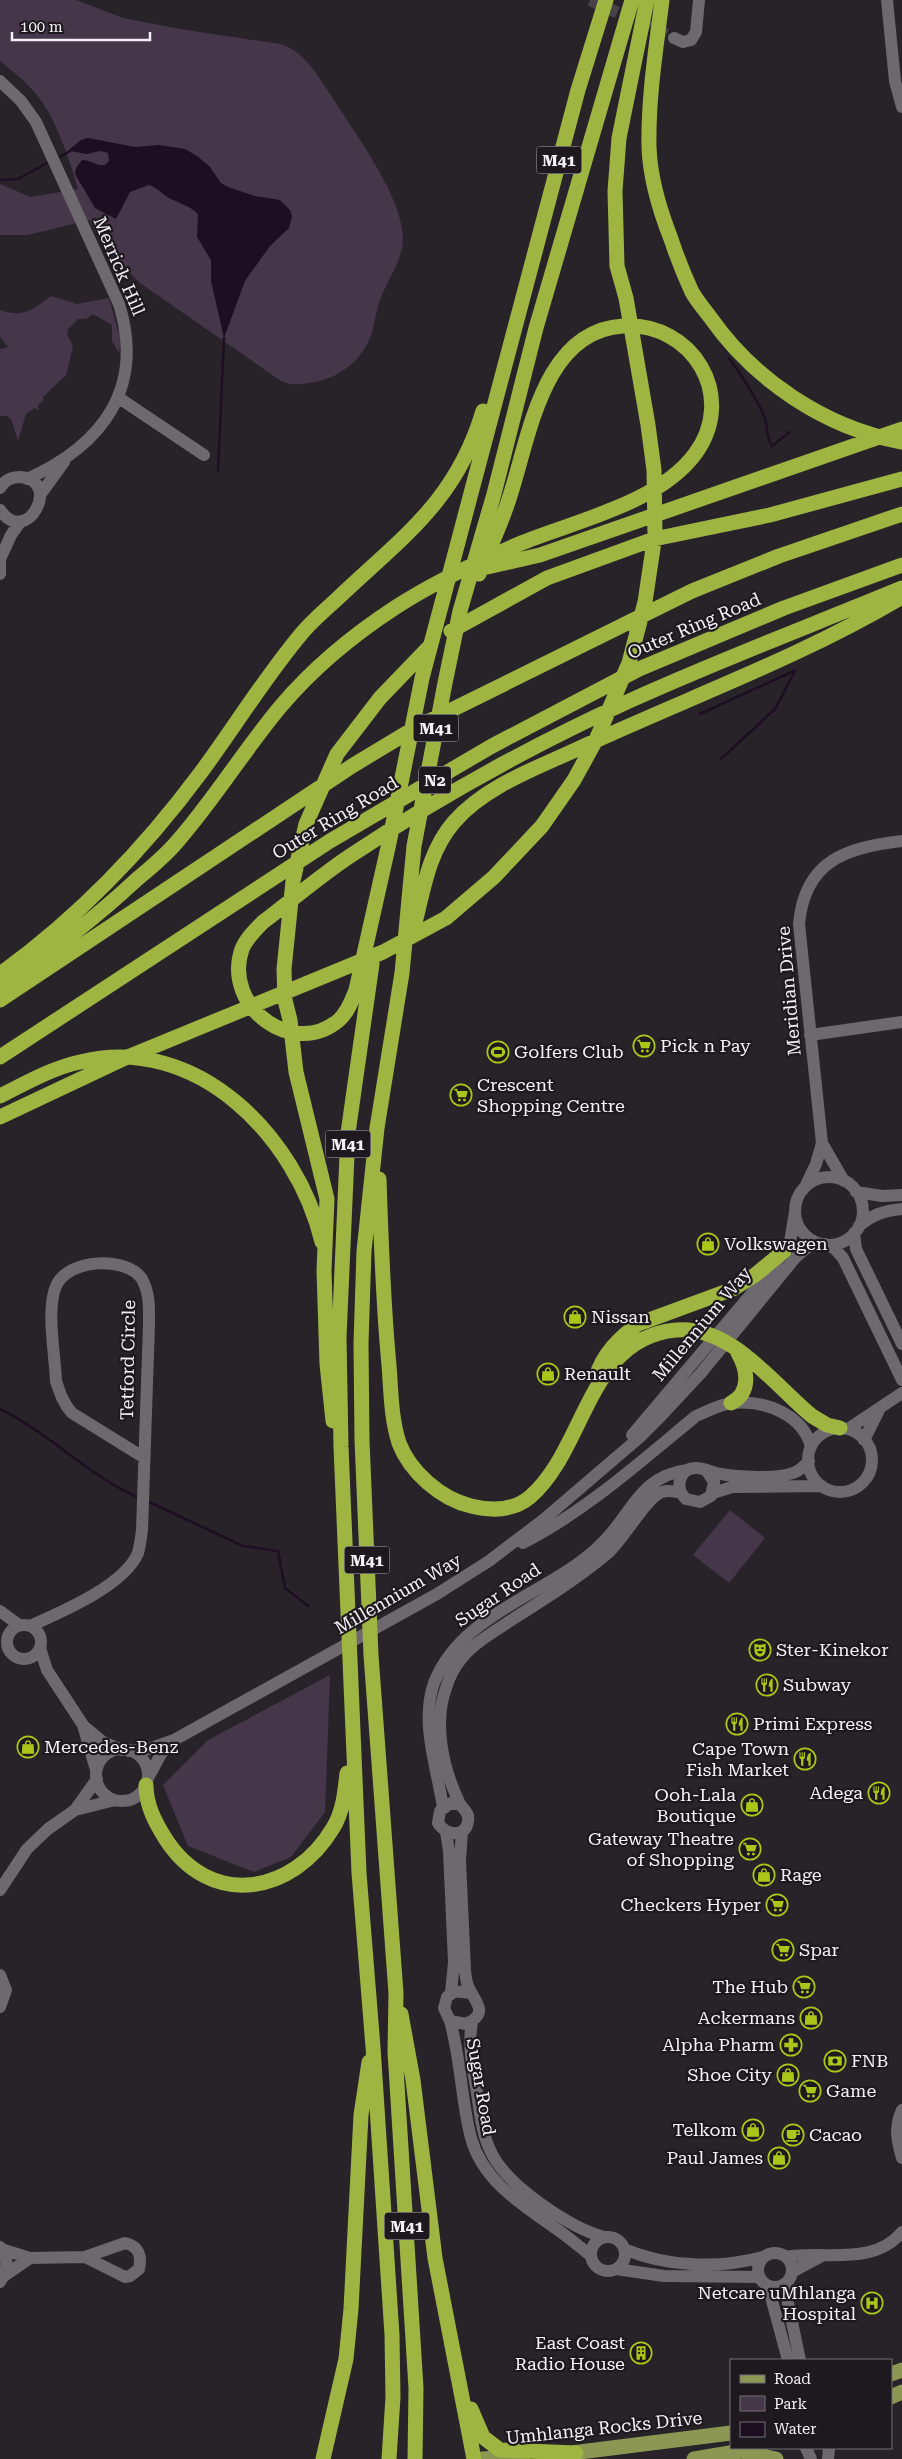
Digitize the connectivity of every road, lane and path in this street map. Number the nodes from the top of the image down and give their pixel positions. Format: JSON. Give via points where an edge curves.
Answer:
{"nodes":[{"id":1,"x":606,"y":0,"type":"edge"},
{"id":2,"x":632,"y":0,"type":"edge"},
{"id":3,"x":647,"y":0,"type":"edge"},
{"id":4,"x":662,"y":0,"type":"edge"},
{"id":5,"x":699,"y":0,"type":"edge"},
{"id":6,"x":887,"y":0,"type":"edge"},
{"id":7,"x":674,"y":38,"type":"tunnel mouth"},
{"id":8,"x":2,"y":84,"type":"edge"},
{"id":9,"x":902,"y":107,"type":"edge"},
{"id":10,"x":516,"y":321,"type":"junction"},
{"id":11,"x":119,"y":398,"type":"junction"},
{"id":12,"x":902,"y":429,"type":"edge"},
{"id":13,"x":902,"y":442,"type":"edge"},
{"id":14,"x":204,"y":455,"type":"dead end"},
{"id":15,"x":67,"y":458,"type":"junction"},
{"id":16,"x":27,"y":479,"type":"junction"},
{"id":17,"x":902,"y":479,"type":"edge"},
{"id":18,"x":2,"y":483,"type":"edge"},
{"id":19,"x":40,"y":495,"type":"junction"},
{"id":20,"x":1,"y":514,"type":"edge"},
{"id":21,"x":902,"y":514,"type":"edge"},
{"id":22,"x":21,"y":521,"type":"junction"},
{"id":23,"x":1,"y":554,"type":"edge"},
{"id":24,"x":902,"y":565,"type":"edge"},
{"id":25,"x":457,"y":572,"type":"junction"},
{"id":26,"x":0,"y":574,"type":"edge"},
{"id":27,"x":902,"y":588,"type":"edge"},
{"id":28,"x":902,"y":597,"type":"edge"},
{"id":29,"x":460,"y":611,"type":"junction"},
{"id":30,"x":902,"y":841,"type":"edge"},
{"id":31,"x":389,"y":843,"type":"junction"},
{"id":32,"x":402,"y":973,"type":"junction"},
{"id":33,"x":0,"y":974,"type":"edge"},
{"id":34,"x":0,"y":988,"type":"edge"},
{"id":35,"x":0,"y":1000,"type":"edge"},
{"id":36,"x":902,"y":1022,"type":"edge"},
{"id":37,"x":810,"y":1035,"type":"junction"},
{"id":38,"x":0,"y":1057,"type":"edge"},
{"id":39,"x":0,"y":1096,"type":"edge"},
{"id":40,"x":0,"y":1117,"type":"edge"},
{"id":41,"x":377,"y":1128,"type":"junction"},
{"id":42,"x":822,"y":1143,"type":"junction"},
{"id":43,"x":844,"y":1181,"type":"junction"},
{"id":44,"x":804,"y":1188,"type":"junction"},
{"id":45,"x":856,"y":1192,"type":"junction"},
{"id":46,"x":902,"y":1194,"type":"edge"},
{"id":47,"x":902,"y":1209,"type":"edge"},
{"id":48,"x":795,"y":1212,"type":"junction"},
{"id":49,"x":856,"y":1230,"type":"junction"},
{"id":50,"x":823,"y":1244,"type":"junction"},
{"id":51,"x":784,"y":1251,"type":"junction"},
{"id":52,"x":325,"y":1255,"type":"junction"},
{"id":53,"x":740,"y":1315,"type":"junction"},
{"id":54,"x":902,"y":1344,"type":"edge"},
{"id":55,"x":732,"y":1346,"type":"junction"},
{"id":56,"x":902,"y":1380,"type":"edge"},
{"id":57,"x":902,"y":1393,"type":"edge"},
{"id":58,"x":591,"y":1395,"type":"junction"},
{"id":59,"x":731,"y":1403,"type":"junction"},
{"id":60,"x":881,"y":1406,"type":"junction"},
{"id":61,"x":844,"y":1429,"type":"junction"},
{"id":62,"x":864,"y":1440,"type":"junction"},
{"id":63,"x":340,"y":1447,"type":"junction"},
{"id":64,"x":811,"y":1447,"type":"junction"},
{"id":65,"x":143,"y":1457,"type":"junction"},
{"id":66,"x":809,"y":1461,"type":"junction"},
{"id":67,"x":687,"y":1470,"type":"junction"},
{"id":68,"x":706,"y":1470,"type":"junction"},
{"id":69,"x":822,"y":1486,"type":"junction"},
{"id":70,"x":681,"y":1492,"type":"junction"},
{"id":71,"x":713,"y":1493,"type":"junction"},
{"id":72,"x":489,"y":1561,"type":"junction"},
{"id":73,"x":0,"y":1611,"type":"edge"},
{"id":74,"x":59,"y":1613,"type":"junction"},
{"id":75,"x":0,"y":1620,"type":"edge"},
{"id":76,"x":25,"y":1626,"type":"junction"},
{"id":77,"x":7,"y":1636,"type":"junction"},
{"id":78,"x":40,"y":1642,"type":"junction"},
{"id":79,"x":28,"y":1659,"type":"junction"},
{"id":80,"x":48,"y":1670,"type":"junction"},
{"id":81,"x":83,"y":1726,"type":"junction"},
{"id":82,"x":354,"y":1736,"type":"junction"},
{"id":83,"x":174,"y":1740,"type":"junction"},
{"id":84,"x":126,"y":1750,"type":"junction"},
{"id":85,"x":97,"y":1776,"type":"junction"},
{"id":86,"x":147,"y":1782,"type":"junction"},
{"id":87,"x":115,"y":1800,"type":"junction"},
{"id":88,"x":460,"y":1805,"type":"junction"},
{"id":89,"x":443,"y":1807,"type":"junction"},
{"id":90,"x":75,"y":1810,"type":"junction"},
{"id":91,"x":446,"y":1832,"type":"junction"},
{"id":92,"x":462,"y":1832,"type":"junction"},
{"id":93,"x":0,"y":1890,"type":"edge"},
{"id":94,"x":0,"y":1975,"type":"edge"},
{"id":95,"x":396,"y":1993,"type":"junction"},
{"id":96,"x":451,"y":1993,"type":"junction"},
{"id":97,"x":471,"y":1993,"type":"junction"},
{"id":98,"x":0,"y":2007,"type":"edge"},
{"id":99,"x":450,"y":2021,"type":"junction"},
{"id":100,"x":472,"y":2022,"type":"junction"},
{"id":101,"x":373,"y":2047,"type":"junction"},
{"id":102,"x":902,"y":2110,"type":"edge"},
{"id":103,"x":902,"y":2158,"type":"edge"},
{"id":104,"x":902,"y":2232,"type":"edge"},
{"id":105,"x":604,"y":2237,"type":"junction"},
{"id":106,"x":1,"y":2248,"type":"edge"},
{"id":107,"x":624,"y":2249,"type":"junction"},
{"id":108,"x":591,"y":2256,"type":"junction"},
{"id":109,"x":84,"y":2257,"type":"dead end"},
{"id":110,"x":762,"y":2257,"type":"junction"},
{"id":111,"x":786,"y":2257,"type":"junction"},
{"id":112,"x":820,"y":2257,"type":"junction"},
{"id":113,"x":30,"y":2258,"type":"junction"},
{"id":114,"x":616,"y":2269,"type":"junction"},
{"id":115,"x":792,"y":2272,"type":"junction"},
{"id":116,"x":2,"y":2279,"type":"edge"},
{"id":117,"x":764,"y":2281,"type":"junction"},
{"id":118,"x":784,"y":2284,"type":"junction"},
{"id":119,"x":454,"y":2358,"type":"junction"},
{"id":120,"x":788,"y":2359,"type":"edge"},
{"id":121,"x":800,"y":2359,"type":"edge"},
{"id":122,"x":730,"y":2428,"type":"edge"},
{"id":123,"x":730,"y":2433,"type":"edge"},
{"id":124,"x":705,"y":2437,"type":"junction"},
{"id":125,"x":754,"y":2449,"type":"edge"},
{"id":126,"x":738,"y":2452,"type":"junction"},
{"id":127,"x":576,"y":2453,"type":"junction"},
{"id":128,"x":323,"y":2459,"type":"edge"},
{"id":129,"x":389,"y":2459,"type":"edge"},
{"id":130,"x":415,"y":2459,"type":"edge"},
{"id":131,"x":474,"y":2459,"type":"edge"},
{"id":132,"x":482,"y":2459,"type":"edge"},
{"id":133,"x":694,"y":2459,"type":"edge"},
{"id":134,"x":776,"y":2459,"type":"edge"}],
"edges":[{"from":1,"to":10,"type":"highway","number":"M41","via":[[578,90]]},
{"from":2,"to":29,"type":"highway","number":"M41","via":[[536,328]]},
{"from":3,"to":40,"type":"highway","via":[[619,138],[615,191],[617,266],[626,298],[654,470],[655,535],[651,574],[638,632],[614,699],[574,780],[542,826],[494,877],[446,918],[383,952],[123,1059]]},
{"from":4,"to":13,"type":"highway","via":[[652,85],[649,148],[664,223],[693,294],[717,327],[763,376],[837,421]]},
{"from":5,"to":7,"type":"street","via":[[696,32],[691,40],[683,42]]},
{"from":6,"to":9,"type":"street","via":[[895,81]]},
{"from":8,"to":11,"type":"street","name":"Merrick Hill","via":[[29,110],[120,304],[126,326],[127,368]]},
{"from":10,"to":31,"type":"highway","number":"M41","via":[[422,678]]},
{"from":10,"to":33,"type":"highway","via":[[497,361],[478,429],[467,455],[457,475],[428,514],[304,631],[268,676],[202,771],[123,868],[52,933]]},
{"from":11,"to":14,"type":"street"},
{"from":11,"to":15,"type":"street","name":"Merrick Hill","via":[[103,425]]},
{"from":12,"to":25,"type":"highway","via":[[540,555]]},
{"from":15,"to":16,"type":"street","name":"Merrick Hill"},
{"from":15,"to":19,"type":"street","name":"Merrick Hill"},
{"from":16,"to":18,"type":"street","via":[[13,478]]},
{"from":16,"to":19,"type":"street"},
{"from":17,"to":52,"type":"highway","via":[[770,515],[654,539],[547,578],[455,628],[429,646],[380,698],[337,754],[306,824],[293,881],[284,969],[285,1000],[296,1072],[327,1199]]},
{"from":19,"to":22,"type":"street","name":"Merrick Hill","via":[[34,515]]},
{"from":20,"to":22,"type":"street"},
{"from":21,"to":35,"type":"highway","name":"Outer Ring Road","via":[[779,556],[692,591],[415,728],[352,766]]},
{"from":22,"to":23,"type":"street"},
{"from":23,"to":26,"type":"street"},
{"from":24,"to":38,"type":"highway","name":"Outer Ring Road","number":"N2","via":[[784,608],[639,669],[492,746],[330,841]]},
{"from":25,"to":29,"type":"highway","via":[[521,543],[629,501],[668,481],[696,454],[710,425],[712,393],[698,361],[681,343],[643,326],[606,328],[580,341],[568,352],[543,391],[508,504],[475,585]]},
{"from":25,"to":34,"type":"highway","via":[[358,633],[315,670],[280,707],[174,846],[49,954]]},
{"from":27,"to":31,"type":"highway","via":[[627,702],[452,793],[348,857],[263,922],[242,948],[239,978],[243,996],[264,1019],[279,1028],[311,1032],[340,1019],[350,1005],[362,972]]},
{"from":28,"to":32,"type":"highway","via":[[775,664],[638,721],[508,783],[477,802],[446,833],[432,857]]},
{"from":29,"to":32,"type":"highway","number":"M41","via":[[414,846]]},
{"from":30,"to":37,"type":"street","name":"Meridian Drive","via":[[839,855],[806,892],[800,907],[799,924]]},
{"from":31,"to":63,"type":"highway","number":"M41","via":[[348,1133],[340,1337]]},
{"from":32,"to":41,"type":"highway","number":"M41"},
{"from":36,"to":37,"type":"street"},
{"from":37,"to":42,"type":"street","name":"Meridian Drive"},
{"from":39,"to":52,"type":"highway","via":[[81,1061],[130,1057],[193,1073],[232,1098],[260,1126],[296,1175],[312,1210]]},
{"from":41,"to":58,"type":"highway","via":[[393,1416],[399,1443],[423,1479],[462,1504],[486,1510],[516,1506],[529,1498],[548,1478]]},
{"from":41,"to":95,"type":"highway","number":"M41","via":[[364,1251],[362,1440],[371,1655]]},
{"from":42,"to":43,"type":"street","name":"Meridian Drive"},
{"from":42,"to":44,"type":"street","name":"Meridian Drive"},
{"from":43,"to":44,"type":"street","via":[[824,1178]]},
{"from":43,"to":45,"type":"street"},
{"from":44,"to":48,"type":"street","via":[[797,1199]]},
{"from":45,"to":46,"type":"street","via":[[882,1196]]},
{"from":45,"to":49,"type":"street","via":[[862,1207]]},
{"from":47,"to":49,"type":"street","via":[[870,1217]]},
{"from":48,"to":50,"type":"street","via":[[805,1235]]},
{"from":48,"to":51,"type":"street","name":"Millennium Way","via":[[792,1236]]},
{"from":49,"to":50,"type":"street","via":[[838,1243]]},
{"from":49,"to":54,"type":"street","via":[[859,1255]]},
{"from":50,"to":53,"type":"street","name":"Millennium Way","via":[[814,1244],[803,1250]]},
{"from":50,"to":56,"type":"street","via":[[844,1258]]},
{"from":51,"to":53,"type":"street","name":"Millennium Way"},
{"from":51,"to":58,"type":"highway","via":[[733,1289],[652,1317],[624,1334],[607,1352]]},
{"from":52,"to":63,"type":"highway","via":[[329,1401]]},
{"from":53,"to":72,"type":"street","name":"Millennium Way","via":[[634,1432],[621,1452],[543,1520]]},
{"from":55,"to":58,"type":"highway","via":[[716,1336],[696,1330],[653,1334],[623,1353]]},
{"from":55,"to":59,"type":"highway","via":[[743,1361],[746,1380],[742,1394]]},
{"from":55,"to":61,"type":"highway","via":[[812,1416],[827,1425]]},
{"from":57,"to":60,"type":"street"},
{"from":59,"to":64,"type":"street","via":[[751,1402],[782,1412],[803,1429]]},
{"from":59,"to":72,"type":"street","via":[[696,1416],[590,1502],[549,1529]]},
{"from":60,"to":61,"type":"street"},
{"from":60,"to":62,"type":"street"},
{"from":61,"to":62,"type":"street"},
{"from":61,"to":64,"type":"street","via":[[822,1434]]},
{"from":62,"to":69,"type":"street","via":[[871,1450],[872,1460],[871,1471],[864,1482],[845,1492]]},
{"from":63,"to":82,"type":"highway","number":"M41"},
{"from":64,"to":66,"type":"street"},
{"from":65,"to":65,"type":"street","name":"Tetford Circle","via":[[148,1292],[141,1279],[127,1268],[101,1264],[77,1266],[61,1278],[53,1296],[59,1391],[72,1413]]},
{"from":65,"to":74,"type":"street","name":"Tetford Circle","via":[[138,1552],[121,1574]]},
{"from":66,"to":68,"type":"street","via":[[796,1472],[786,1475],[727,1475]]},
{"from":66,"to":69,"type":"street","via":[[812,1475]]},
{"from":67,"to":68,"type":"street"},
{"from":67,"to":70,"type":"street","via":[[680,1480]]},
{"from":67,"to":89,"type":"street","name":"Sugar Road","via":[[672,1473],[650,1484],[599,1547],[480,1626],[458,1643],[445,1660],[430,1696],[429,1719]]},
{"from":68,"to":71,"type":"street","via":[[713,1479]]},
{"from":69,"to":71,"type":"street","via":[[732,1487]]},
{"from":70,"to":71,"type":"street","via":[[686,1499],[697,1503]]},
{"from":70,"to":88,"type":"street","name":"Sugar Road","via":[[659,1493],[615,1547],[590,1568],[484,1638],[463,1657],[446,1686],[441,1705],[442,1753]]},
{"from":72,"to":83,"type":"street","name":"Millennium Way","via":[[408,1610]]},
{"from":73,"to":76,"type":"street"},
{"from":74,"to":76,"type":"street","name":"Tetford Circle"},
{"from":74,"to":78,"type":"street","name":"Tetford Circle"},
{"from":75,"to":77,"type":"street"},
{"from":76,"to":77,"type":"street","via":[[14,1627]]},
{"from":76,"to":78,"type":"street"},
{"from":77,"to":79,"type":"street","via":[[7,1646],[13,1655]]},
{"from":78,"to":79,"type":"street","via":[[37,1653]]},
{"from":78,"to":80,"type":"street"},
{"from":79,"to":80,"type":"street"},
{"from":80,"to":81,"type":"street"},
{"from":81,"to":84,"type":"street","via":[[103,1742]]},
{"from":81,"to":85,"type":"street"},
{"from":82,"to":86,"type":"highway","via":[[344,1797],[333,1827],[306,1862],[289,1874],[258,1884],[216,1881],[183,1860],[157,1826],[150,1808]]},
{"from":82,"to":101,"type":"highway","number":"M41","via":[[359,1873]]},
{"from":83,"to":84,"type":"street","name":"Millennium Way","via":[[149,1749]]},
{"from":83,"to":86,"type":"street","name":"Millennium Way","via":[[161,1754]]},
{"from":84,"to":85,"type":"street","via":[[105,1756]]},
{"from":84,"to":86,"type":"street","via":[[145,1764]]},
{"from":85,"to":87,"type":"street","via":[[103,1792]]},
{"from":85,"to":90,"type":"street"},
{"from":86,"to":87,"type":"street","via":[[133,1799]]},
{"from":87,"to":90,"type":"street"},
{"from":88,"to":89,"type":"street"},
{"from":88,"to":92,"type":"street","via":[[468,1815]]},
{"from":89,"to":91,"type":"street","via":[[438,1822]]},
{"from":90,"to":93,"type":"street","via":[[27,1849]]},
{"from":91,"to":92,"type":"street"},
{"from":91,"to":96,"type":"street","via":[[450,1851],[454,1962]]},
{"from":92,"to":97,"type":"street","via":[[460,1860],[465,1972]]},
{"from":94,"to":98,"type":"street","via":[[6,1990]]},
{"from":95,"to":119,"type":"highway","via":[[409,2049],[435,2258]]},
{"from":95,"to":130,"type":"highway","number":"M41","via":[[395,2052],[416,2388]]},
{"from":96,"to":97,"type":"street","via":[[461,1990]]},
{"from":96,"to":99,"type":"street","via":[[444,2002]]},
{"from":97,"to":100,"type":"street","via":[[478,2000],[479,2008]]},
{"from":99,"to":100,"type":"street","via":[[461,2025]]},
{"from":99,"to":108,"type":"street","name":"Sugar Road","via":[[456,2040],[471,2137],[480,2160],[494,2180],[513,2198]]},
{"from":100,"to":105,"type":"street","name":"Sugar Road","via":[[470,2045],[482,2126],[496,2162],[508,2177],[542,2203],[577,2227]]},
{"from":101,"to":128,"type":"highway","via":[[361,2115],[346,2359]]},
{"from":101,"to":129,"type":"highway","number":"M41","via":[[392,2335]]},
{"from":102,"to":103,"type":"street","via":[[896,2133]]},
{"from":104,"to":112,"type":"street","via":[[879,2249]]},
{"from":105,"to":107,"type":"street","via":[[617,2240]]},
{"from":105,"to":108,"type":"street","via":[[594,2244]]},
{"from":106,"to":113,"type":"street"},
{"from":106,"to":116,"type":"street","via":[[6,2259]]},
{"from":107,"to":110,"type":"street","via":[[672,2263],[731,2263]]},
{"from":107,"to":114,"type":"street","via":[[624,2260]]},
{"from":108,"to":114,"type":"street","via":[[599,2269]]},
{"from":109,"to":113,"type":"street"},
{"from":110,"to":111,"type":"street","via":[[774,2252]]},
{"from":110,"to":117,"type":"street","via":[[757,2268]]},
{"from":111,"to":112,"type":"street","via":[[808,2253]]},
{"from":111,"to":115,"type":"street"},
{"from":112,"to":115,"type":"street"},
{"from":113,"to":116,"type":"street"},
{"from":114,"to":117,"type":"street","via":[[664,2276]]},
{"from":115,"to":118,"type":"street"},
{"from":117,"to":118,"type":"street","via":[[778,2286]]},
{"from":117,"to":120,"type":"street"},
{"from":118,"to":121,"type":"street"},
{"from":119,"to":127,"type":"highway","via":[[478,2428],[490,2444],[512,2452]]},
{"from":119,"to":131,"type":"highway"},
{"from":122,"to":124,"type":"main road"},
{"from":123,"to":124,"type":"main road","name":"Umhlanga Rocks Drive"},
{"from":124,"to":127,"type":"main road","name":"Umhlanga Rocks Drive"},
{"from":125,"to":126,"type":"main road"},
{"from":126,"to":133,"type":"main road"},
{"from":126,"to":134,"type":"main road"},
{"from":127,"to":132,"type":"main road","name":"Umhlanga Rocks Drive"}]}
